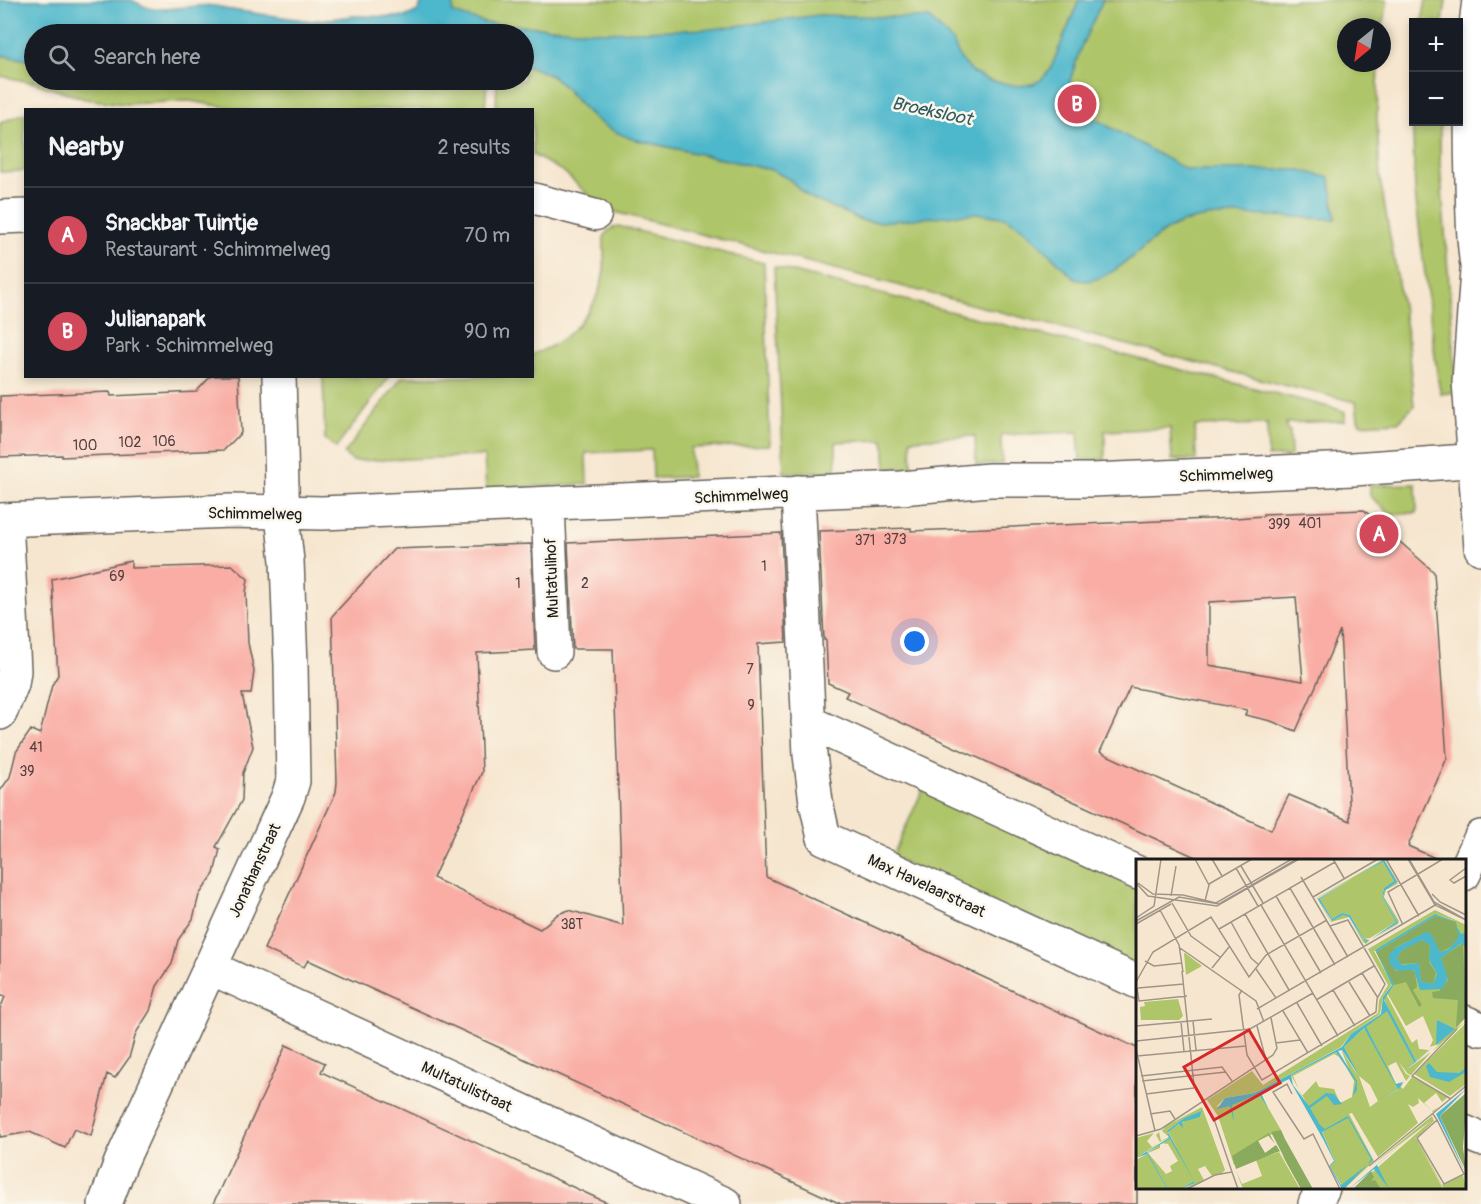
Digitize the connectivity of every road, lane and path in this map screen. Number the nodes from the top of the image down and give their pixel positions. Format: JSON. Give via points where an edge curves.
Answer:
{"nodes":[{"id":1,"x":1479,"y":0,"type":"edge"},
{"id":2,"x":534,"y":199,"type":"edge"},
{"id":3,"x":596,"y":215,"type":"dead end"},
{"id":4,"x":24,"y":216,"type":"edge"},
{"id":5,"x":0,"y":217,"type":"edge"},
{"id":6,"x":1479,"y":279,"type":"edge"},
{"id":7,"x":279,"y":378,"type":"edge"},
{"id":8,"x":1477,"y":460,"type":"edge"},
{"id":9,"x":798,"y":492,"type":"junction"},
{"id":10,"x":548,"y":504,"type":"junction"},
{"id":11,"x":283,"y":512,"type":"junction"},
{"id":12,"x":3,"y":520,"type":"edge"},
{"id":13,"x":1481,"y":548,"type":"edge"},
{"id":14,"x":554,"y":652,"type":"dead end"},
{"id":15,"x":0,"y":713,"type":"edge"},
{"id":16,"x":808,"y":722,"type":"junction"},
{"id":17,"x":1481,"y":837,"type":"edge"},
{"id":18,"x":1466,"y":870,"type":"edge"},
{"id":19,"x":1136,"y":873,"type":"edge"},
{"id":20,"x":209,"y":967,"type":"junction"},
{"id":21,"x":1136,"y":982,"type":"edge"},
{"id":22,"x":1466,"y":1023,"type":"edge"},
{"id":23,"x":1481,"y":1029,"type":"edge"},
{"id":24,"x":1466,"y":1133,"type":"edge"},
{"id":25,"x":1481,"y":1140,"type":"edge"},
{"id":26,"x":1323,"y":1189,"type":"edge"},
{"id":27,"x":105,"y":1204,"type":"edge"},
{"id":28,"x":725,"y":1204,"type":"edge"},
{"id":29,"x":1316,"y":1204,"type":"edge"}],
"edges":[{"from":1,"to":6,"type":"street","via":[[1470,114]]},
{"from":2,"to":3,"type":"street"},
{"from":4,"to":5,"type":"street"},
{"from":6,"to":8,"type":"street","via":[[1468,381]]},
{"from":7,"to":11,"type":"street","name":"Jonathanstraat"},
{"from":8,"to":9,"type":"street","name":"Schimmelweg","via":[[1353,469],[1092,480],[989,480]]},
{"from":8,"to":13,"type":"street"},
{"from":9,"to":10,"type":"street","name":"Schimmelweg"},
{"from":9,"to":16,"type":"street","name":"Max Havelaarstraat"},
{"from":10,"to":11,"type":"street","name":"Schimmelweg"},
{"from":10,"to":14,"type":"street","name":"Multatulihof"},
{"from":11,"to":12,"type":"street","name":"Schimmelweg"},
{"from":11,"to":20,"type":"street","name":"Jonathanstraat","via":[[293,781]]},
{"from":12,"to":15,"type":"street","via":[[14,671]]},
{"from":16,"to":19,"type":"street"},
{"from":16,"to":21,"type":"street","name":"Max Havelaarstraat","via":[[812,780],[824,838]]},
{"from":17,"to":18,"type":"street"},
{"from":20,"to":27,"type":"street","name":"Jonathanstraat"},
{"from":20,"to":28,"type":"street","name":"Multatulistraat"},
{"from":22,"to":23,"type":"street"},
{"from":24,"to":25,"type":"street"},
{"from":26,"to":29,"type":"street"}]}
